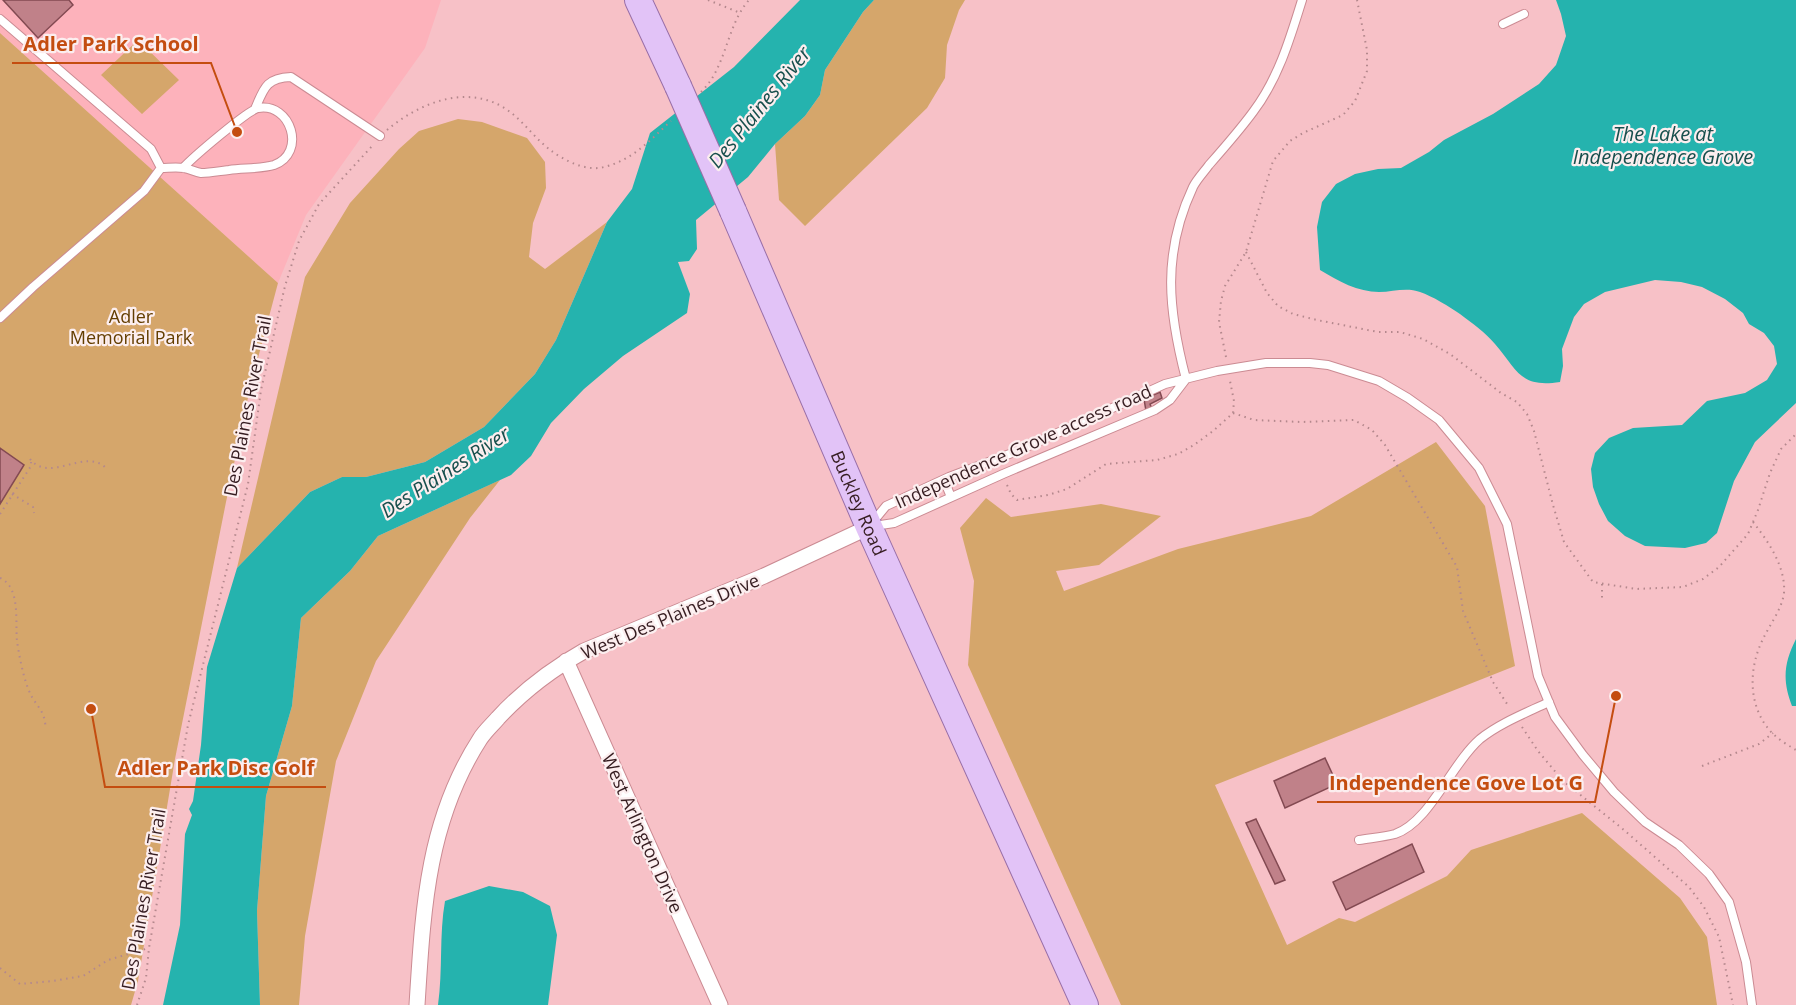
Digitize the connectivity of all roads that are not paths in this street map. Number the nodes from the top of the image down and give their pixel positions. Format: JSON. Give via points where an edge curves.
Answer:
{"nodes":[{"id":1,"x":638,"y":0,"type":"edge"},
{"id":2,"x":1302,"y":0,"type":"edge"},
{"id":3,"x":1524,"y":14,"type":"dead end"},
{"id":4,"x":0,"y":19,"type":"edge"},
{"id":5,"x":1503,"y":24,"type":"dead end"},
{"id":6,"x":255,"y":109,"type":"junction"},
{"id":7,"x":380,"y":136,"type":"road end"},
{"id":8,"x":161,"y":168,"type":"junction"},
{"id":9,"x":183,"y":168,"type":"junction"},
{"id":10,"x":0,"y":318,"type":"edge"},
{"id":11,"x":1186,"y":379,"type":"junction"},
{"id":12,"x":944,"y":480,"type":"junction"},
{"id":13,"x":951,"y":497,"type":"junction"},
{"id":14,"x":869,"y":527,"type":"junction"},
{"id":15,"x":566,"y":662,"type":"junction"},
{"id":16,"x":1549,"y":702,"type":"junction"},
{"id":17,"x":1359,"y":840,"type":"dead end"},
{"id":18,"x":417,"y":1005,"type":"edge"},
{"id":19,"x":720,"y":1005,"type":"edge"},
{"id":20,"x":1084,"y":1005,"type":"edge"},
{"id":21,"x":1752,"y":1005,"type":"edge"}],
"edges":[{"from":1,"to":14,"type":"main road","name":"Buckley Road","bridge":true},
{"from":2,"to":11,"type":"lane","via":[[1284,57],[1270,85],[1194,185],[1178,226],[1170,296]]},
{"from":3,"to":5,"type":"lane"},
{"from":4,"to":8,"type":"lane","via":[[151,149]]},
{"from":6,"to":7,"type":"lane","via":[[266,86],[277,77],[291,77]]},
{"from":6,"to":9,"type":"lane"},
{"from":6,"to":9,"type":"lane","via":[[267,108],[286,120],[293,140],[284,160],[273,165],[201,173]]},
{"from":8,"to":9,"type":"lane"},
{"from":8,"to":10,"type":"lane","via":[[144,191]]},
{"from":11,"to":12,"type":"lane","name":"Independence Grove access road","via":[[1165,384]]},
{"from":11,"to":13,"type":"lane","name":"Independence Grove access road","via":[[1170,400],[1155,410]]},
{"from":11,"to":16,"type":"lane","name":"Independence Grove access road","via":[[1266,363],[1328,365],[1379,381],[1438,420],[1479,468],[1507,524],[1538,676]]},
{"from":12,"to":13,"type":"lane"},
{"from":12,"to":14,"type":"lane","name":"Independence Grove access road","via":[[886,506]]},
{"from":13,"to":14,"type":"lane","name":"Independence Grove access road","via":[[894,523]]},
{"from":14,"to":15,"type":"street","name":"West Des Plaines Drive"},
{"from":14,"to":20,"type":"main road","name":"Buckley Road"},
{"from":15,"to":18,"type":"street","name":"West Des Plaines Drive","via":[[518,697],[481,737],[457,782],[433,850]]},
{"from":15,"to":19,"type":"street","name":"West Arlington Drive"},
{"from":16,"to":17,"type":"lane","via":[[1480,739],[1414,823],[1396,833]]},
{"from":16,"to":21,"type":"lane","name":"Independence Grove access road","via":[[1555,717],[1614,792],[1645,822],[1678,845],[1708,874],[1729,902],[1746,962]]}]}
